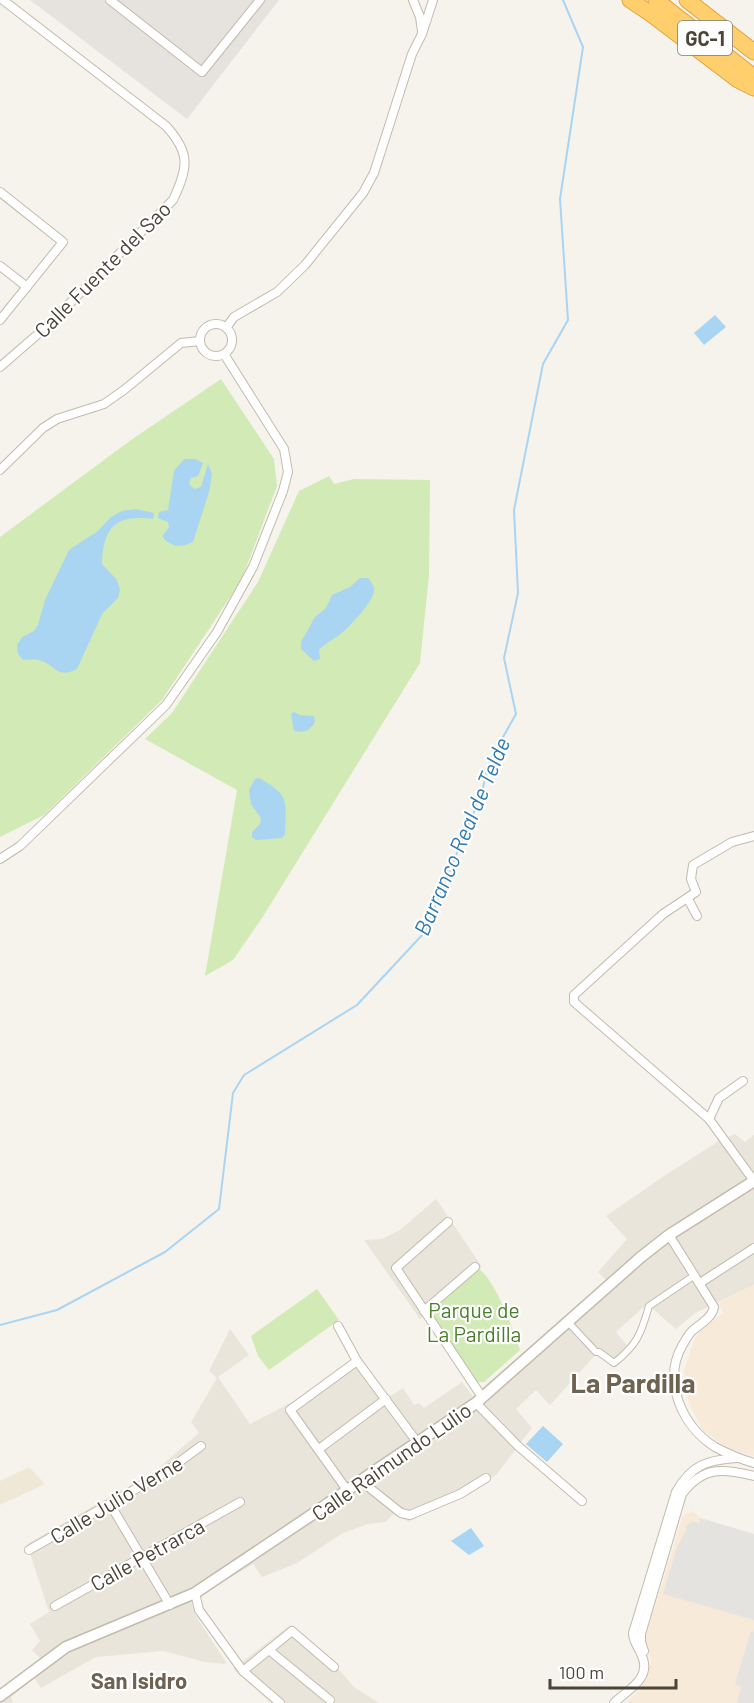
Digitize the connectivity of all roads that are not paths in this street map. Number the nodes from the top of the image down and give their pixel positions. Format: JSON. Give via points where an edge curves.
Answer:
{"nodes":[{"id":1,"x":3,"y":0,"type":"edge"},
{"id":2,"x":110,"y":0,"type":"edge"},
{"id":3,"x":260,"y":0,"type":"edge"},
{"id":4,"x":413,"y":0,"type":"edge"},
{"id":5,"x":433,"y":0,"type":"edge"},
{"id":6,"x":630,"y":0,"type":"edge"},
{"id":7,"x":656,"y":0,"type":"edge"},
{"id":8,"x":687,"y":0,"type":"edge"},
{"id":9,"x":422,"y":34,"type":"junction"},
{"id":10,"x":754,"y":52,"type":"edge"},
{"id":11,"x":754,"y":77,"type":"edge"},
{"id":12,"x":754,"y":88,"type":"edge"},
{"id":13,"x":0,"y":192,"type":"edge"},
{"id":14,"x":0,"y":266,"type":"edge"},
{"id":15,"x":27,"y":287,"type":"junction"},
{"id":16,"x":0,"y":320,"type":"edge"},
{"id":17,"x":226,"y":328,"type":"junction"},
{"id":18,"x":200,"y":341,"type":"junction"},
{"id":19,"x":224,"y":354,"type":"junction"},
{"id":20,"x":0,"y":367,"type":"edge"},
{"id":21,"x":0,"y":470,"type":"edge"},
{"id":22,"x":754,"y":836,"type":"edge"},
{"id":23,"x":0,"y":859,"type":"edge"},
{"id":24,"x":688,"y":899,"type":"junction"},
{"id":25,"x":697,"y":916,"type":"dead end"},
{"id":26,"x":743,"y":1081,"type":"dead end"},
{"id":27,"x":709,"y":1119,"type":"junction"},
{"id":28,"x":754,"y":1181,"type":"edge"},
{"id":29,"x":448,"y":1222,"type":"dead end"},
{"id":30,"x":669,"y":1235,"type":"junction"},
{"id":31,"x":754,"y":1248,"type":"edge"},
{"id":32,"x":475,"y":1267,"type":"dead end"},
{"id":33,"x":695,"y":1275,"type":"junction"},
{"id":34,"x":700,"y":1283,"type":"junction"},
{"id":35,"x":424,"y":1311,"type":"junction"},
{"id":36,"x":567,"y":1321,"type":"junction"},
{"id":37,"x":338,"y":1326,"type":"dead end"},
{"id":38,"x":357,"y":1361,"type":"junction"},
{"id":39,"x":386,"y":1399,"type":"junction"},
{"id":40,"x":479,"y":1400,"type":"junction"},
{"id":41,"x":417,"y":1442,"type":"junction"},
{"id":42,"x":201,"y":1446,"type":"dead end"},
{"id":43,"x":319,"y":1449,"type":"junction"},
{"id":44,"x":737,"y":1458,"type":"junction"},
{"id":45,"x":754,"y":1463,"type":"edge"},
{"id":46,"x":754,"y":1476,"type":"edge"},
{"id":47,"x":486,"y":1478,"type":"dead end"},
{"id":48,"x":361,"y":1481,"type":"junction"},
{"id":49,"x":347,"y":1490,"type":"junction"},
{"id":50,"x":582,"y":1501,"type":"dead end"},
{"id":51,"x":240,"y":1502,"type":"dead end"},
{"id":52,"x":110,"y":1504,"type":"junction"},
{"id":53,"x":29,"y":1550,"type":"dead end"},
{"id":54,"x":142,"y":1558,"type":"junction"},
{"id":55,"x":195,"y":1593,"type":"junction"},
{"id":56,"x":170,"y":1605,"type":"junction"},
{"id":57,"x":55,"y":1606,"type":"dead end"},
{"id":58,"x":269,"y":1650,"type":"junction"},
{"id":59,"x":334,"y":1667,"type":"dead end"},
{"id":60,"x":243,"y":1671,"type":"junction"},
{"id":61,"x":0,"y":1696,"type":"edge"},
{"id":62,"x":330,"y":1700,"type":"dead end"},
{"id":63,"x":280,"y":1703,"type":"edge"},
{"id":64,"x":614,"y":1703,"type":"edge"},
{"id":65,"x":622,"y":1703,"type":"edge"}],
"edges":[{"from":1,"to":20,"type":"street","name":"Calle Fuente del Sao","via":[[166,126],[179,140],[185,160],[183,179],[173,200],[46,327]]},
{"from":2,"to":3,"type":"street","via":[[202,72]]},
{"from":4,"to":9,"type":"street"},
{"from":5,"to":9,"type":"street"},
{"from":6,"to":12,"type":"highway"},
{"from":7,"to":11,"type":"highway","number":"GC-1"},
{"from":8,"to":10,"type":"highway","number":"GC-1"},
{"from":9,"to":17,"type":"street","via":[[374,173],[363,193],[305,265],[277,292],[234,317]]},
{"from":13,"to":15,"type":"street","via":[[63,242]]},
{"from":14,"to":15,"type":"street"},
{"from":15,"to":16,"type":"street"},
{"from":17,"to":18,"type":"street","via":[[216,324],[206,327]]},
{"from":17,"to":19,"type":"street","via":[[232,338]]},
{"from":18,"to":19,"type":"street","via":[[206,352]]},
{"from":18,"to":21,"type":"street","via":[[181,343],[104,404],[57,418]]},
{"from":19,"to":23,"type":"street","via":[[284,449],[288,472],[254,567],[217,632],[166,705],[20,846]]},
{"from":22,"to":24,"type":"street","via":[[732,842],[693,865],[691,879],[696,892]]},
{"from":24,"to":25,"type":"street"},
{"from":24,"to":27,"type":"street","via":[[663,914],[627,946],[574,995],[574,1002]]},
{"from":26,"to":27,"type":"street","via":[[719,1098]]},
{"from":27,"to":28,"type":"street"},
{"from":28,"to":30,"type":"street","name":"Calle Raimundo Lulio"},
{"from":29,"to":35,"type":"street","via":[[396,1268]]},
{"from":30,"to":33,"type":"street"},
{"from":30,"to":36,"type":"street","name":"Calle Raimundo Lulio"},
{"from":31,"to":34,"type":"street"},
{"from":32,"to":35,"type":"street"},
{"from":33,"to":34,"type":"street"},
{"from":33,"to":36,"type":"street","via":[[649,1306],[631,1350],[614,1363],[596,1352]]},
{"from":34,"to":44,"type":"street","via":[[713,1312],[690,1332],[680,1349],[674,1389],[679,1404],[699,1433]]},
{"from":35,"to":40,"type":"street"},
{"from":36,"to":40,"type":"street","name":"Calle Raimundo Lulio"},
{"from":37,"to":38,"type":"street"},
{"from":38,"to":39,"type":"street"},
{"from":38,"to":43,"type":"street","via":[[290,1410]]},
{"from":39,"to":41,"type":"street"},
{"from":39,"to":43,"type":"street"},
{"from":40,"to":41,"type":"street","name":"Calle Raimundo Lulio"},
{"from":40,"to":50,"type":"street","via":[[518,1446]]},
{"from":41,"to":48,"type":"street","name":"Calle Raimundo Lulio"},
{"from":42,"to":52,"type":"street","name":"Calle Julio Verne"},
{"from":43,"to":49,"type":"street"},
{"from":44,"to":45,"type":"street"},
{"from":44,"to":64,"type":"street","via":[[720,1459],[697,1468],[684,1478],[676,1492],[633,1633],[644,1660],[643,1674],[635,1687]]},
{"from":46,"to":65,"type":"street","via":[[732,1470],[714,1471],[696,1478],[682,1494],[640,1638],[648,1661],[646,1674]]},
{"from":47,"to":48,"type":"street","via":[[460,1494],[410,1515],[401,1513]]},
{"from":48,"to":49,"type":"street","name":"Calle Raimundo Lulio"},
{"from":49,"to":55,"type":"street","name":"Calle Raimundo Lulio"},
{"from":51,"to":54,"type":"street","name":"Calle Petrarca"},
{"from":52,"to":53,"type":"street","name":"Calle Julio Verne"},
{"from":52,"to":54,"type":"street"},
{"from":54,"to":56,"type":"street"},
{"from":54,"to":57,"type":"street","name":"Calle Petrarca"},
{"from":55,"to":56,"type":"street","name":"Calle Raimundo Lulio"},
{"from":55,"to":60,"type":"street","via":[[198,1610]]},
{"from":56,"to":61,"type":"street","name":"Calle Raimundo Lulio","via":[[66,1647]]},
{"from":58,"to":59,"type":"street","via":[[292,1631]]},
{"from":58,"to":60,"type":"street"},
{"from":58,"to":62,"type":"street"},
{"from":60,"to":63,"type":"street"}]}
